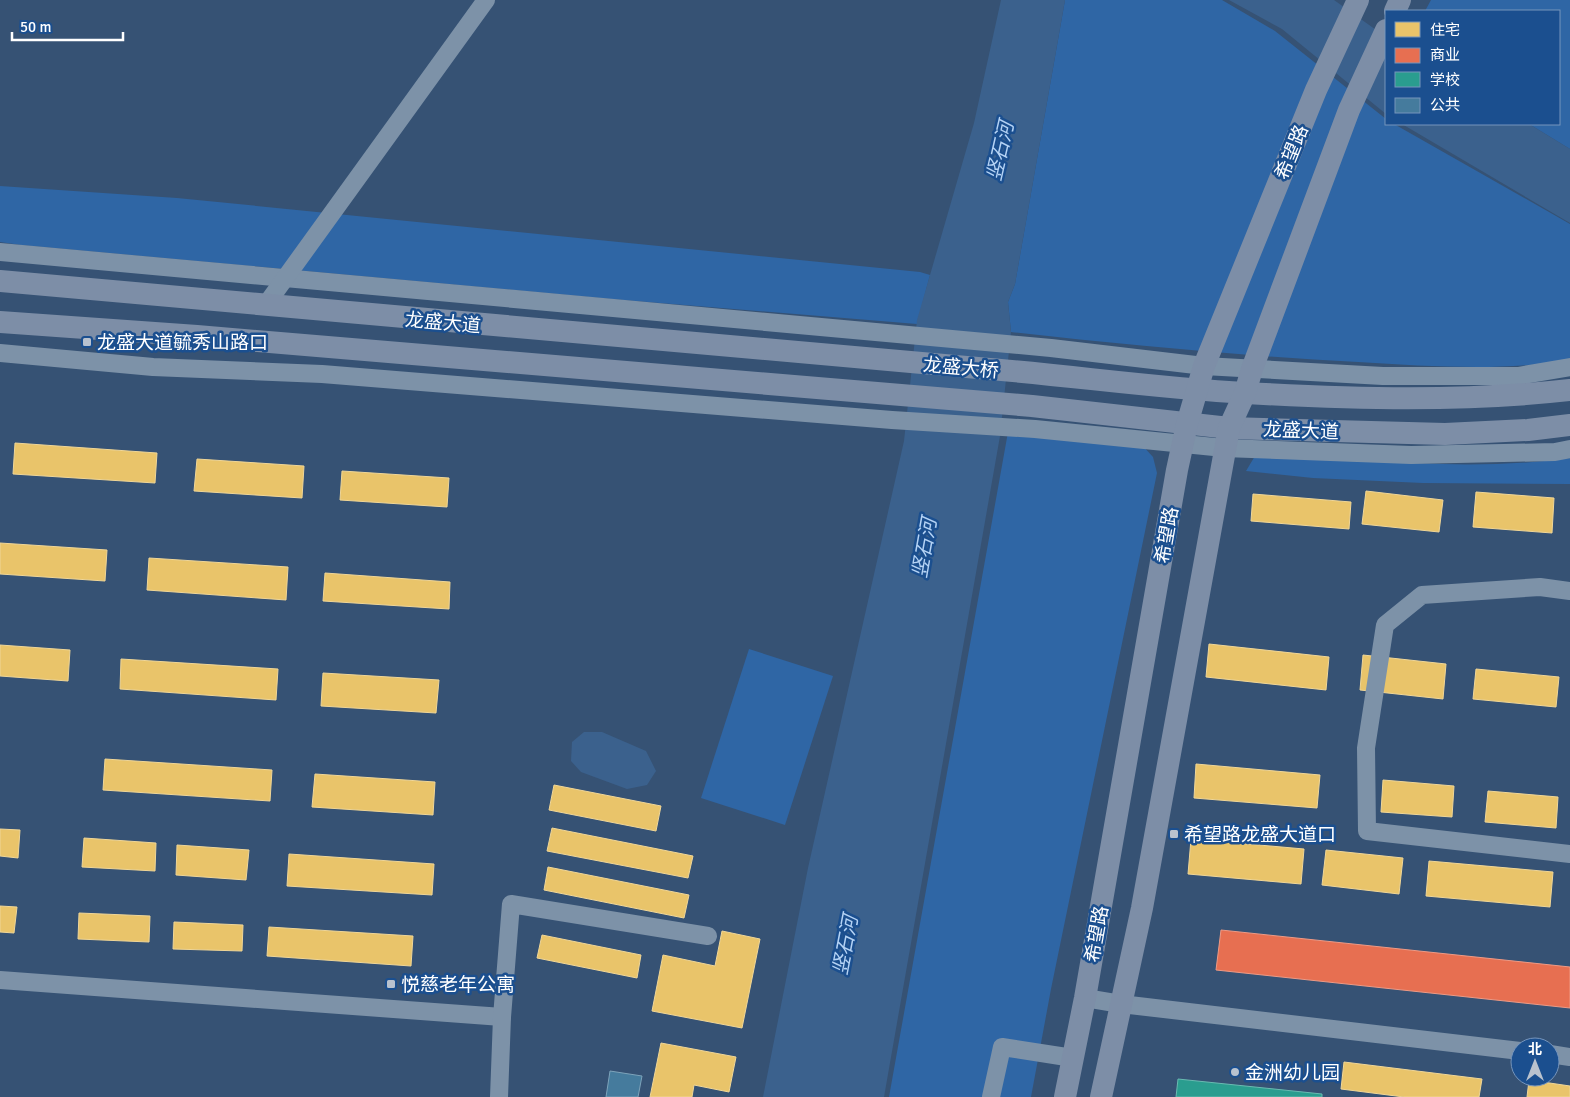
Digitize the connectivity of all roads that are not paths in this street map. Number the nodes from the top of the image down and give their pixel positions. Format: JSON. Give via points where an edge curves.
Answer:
{"nodes":[{"id":1,"x":486,"y":0,"type":"edge"},
{"id":2,"x":1358,"y":0,"type":"edge"},
{"id":3,"x":1385,"y":32,"type":"edge"},
{"id":4,"x":0,"y":252,"type":"edge"},
{"id":5,"x":0,"y":281,"type":"edge"},
{"id":6,"x":265,"y":306,"type":"junction"},
{"id":7,"x":0,"y":322,"type":"edge"},
{"id":8,"x":0,"y":352,"type":"edge"},
{"id":9,"x":887,"y":361,"type":"joint"},
{"id":10,"x":1204,"y":366,"type":"junction"},
{"id":11,"x":1570,"y":367,"type":"edge"},
{"id":12,"x":1252,"y":369,"type":"junction"},
{"id":13,"x":1035,"y":372,"type":"joint"},
{"id":14,"x":1196,"y":389,"type":"junction"},
{"id":15,"x":1570,"y":390,"type":"edge"},
{"id":16,"x":1245,"y":393,"type":"junction"},
{"id":17,"x":886,"y":395,"type":"joint"},
{"id":18,"x":1032,"y":406,"type":"joint"},
{"id":19,"x":1570,"y":425,"type":"edge"},
{"id":20,"x":1185,"y":434,"type":"junction"},
{"id":21,"x":1227,"y":438,"type":"junction"},
{"id":22,"x":1570,"y":449,"type":"edge"},
{"id":23,"x":1570,"y":591,"type":"edge"},
{"id":24,"x":1570,"y":854,"type":"edge"},
{"id":25,"x":708,"y":936,"type":"dead end"},
{"id":26,"x":0,"y":980,"type":"edge"},
{"id":27,"x":1085,"y":998,"type":"junction"},
{"id":28,"x":1121,"y":1004,"type":"junction"},
{"id":29,"x":502,"y":1017,"type":"junction"},
{"id":30,"x":1510,"y":1050,"type":"edge"},
{"id":31,"x":1073,"y":1058,"type":"junction"},
{"id":32,"x":499,"y":1097,"type":"edge"},
{"id":33,"x":991,"y":1097,"type":"edge"},
{"id":34,"x":1065,"y":1097,"type":"edge"},
{"id":35,"x":1101,"y":1097,"type":"edge"}],
"edges":[{"from":1,"to":6,"type":"street"},
{"from":2,"to":10,"type":"main road","name":"希望路","via":[[1316,90]]},
{"from":3,"to":12,"type":"main road","name":"希望路","via":[[1349,110]]},
{"from":4,"to":10,"type":"street","via":[[1051,348]]},
{"from":5,"to":6,"type":"main road","name":"龙盛大道"},
{"from":6,"to":9,"type":"main road","name":"龙盛大道"},
{"from":7,"to":17,"type":"main road","name":"龙盛大道","via":[[216,337]]},
{"from":8,"to":20,"type":"street","via":[[154,367],[322,374],[892,420]]},
{"from":9,"to":13,"type":"main road","name":"龙盛大桥"},
{"from":10,"to":12,"type":"street"},
{"from":10,"to":14,"type":"main road","name":"希望路"},
{"from":11,"to":12,"type":"street","via":[[1518,376],[1383,376]]},
{"from":12,"to":16,"type":"main road","name":"希望路"},
{"from":13,"to":14,"type":"main road","name":"龙盛大道"},
{"from":14,"to":16,"type":"main road","name":"龙盛大道"},
{"from":14,"to":20,"type":"main road","name":"希望路"},
{"from":15,"to":16,"type":"main road","name":"龙盛大道","via":[[1440,398]]},
{"from":16,"to":21,"type":"main road","name":"希望路"},
{"from":17,"to":18,"type":"main road","name":"龙盛大桥"},
{"from":18,"to":20,"type":"main road","name":"龙盛大道"},
{"from":19,"to":21,"type":"main road","name":"龙盛大道","via":[[1445,434]]},
{"from":20,"to":21,"type":"main road","name":"龙盛大道"},
{"from":20,"to":27,"type":"main road","name":"希望路"},
{"from":21,"to":22,"type":"street","via":[[1411,455]]},
{"from":21,"to":28,"type":"main road","name":"希望路","via":[[1142,908]]},
{"from":23,"to":24,"type":"street","via":[[1540,587],[1422,595],[1392,619],[1385,625],[1366,757],[1367,831]]},
{"from":25,"to":29,"type":"street","via":[[511,904]]},
{"from":26,"to":29,"type":"street"},
{"from":27,"to":28,"type":"street"},
{"from":27,"to":31,"type":"main road","name":"希望路"},
{"from":28,"to":30,"type":"street"},
{"from":28,"to":35,"type":"main road","name":"希望路"},
{"from":29,"to":32,"type":"street"},
{"from":31,"to":33,"type":"street","via":[[1002,1047]]},
{"from":31,"to":34,"type":"main road","name":"希望路"}]}
